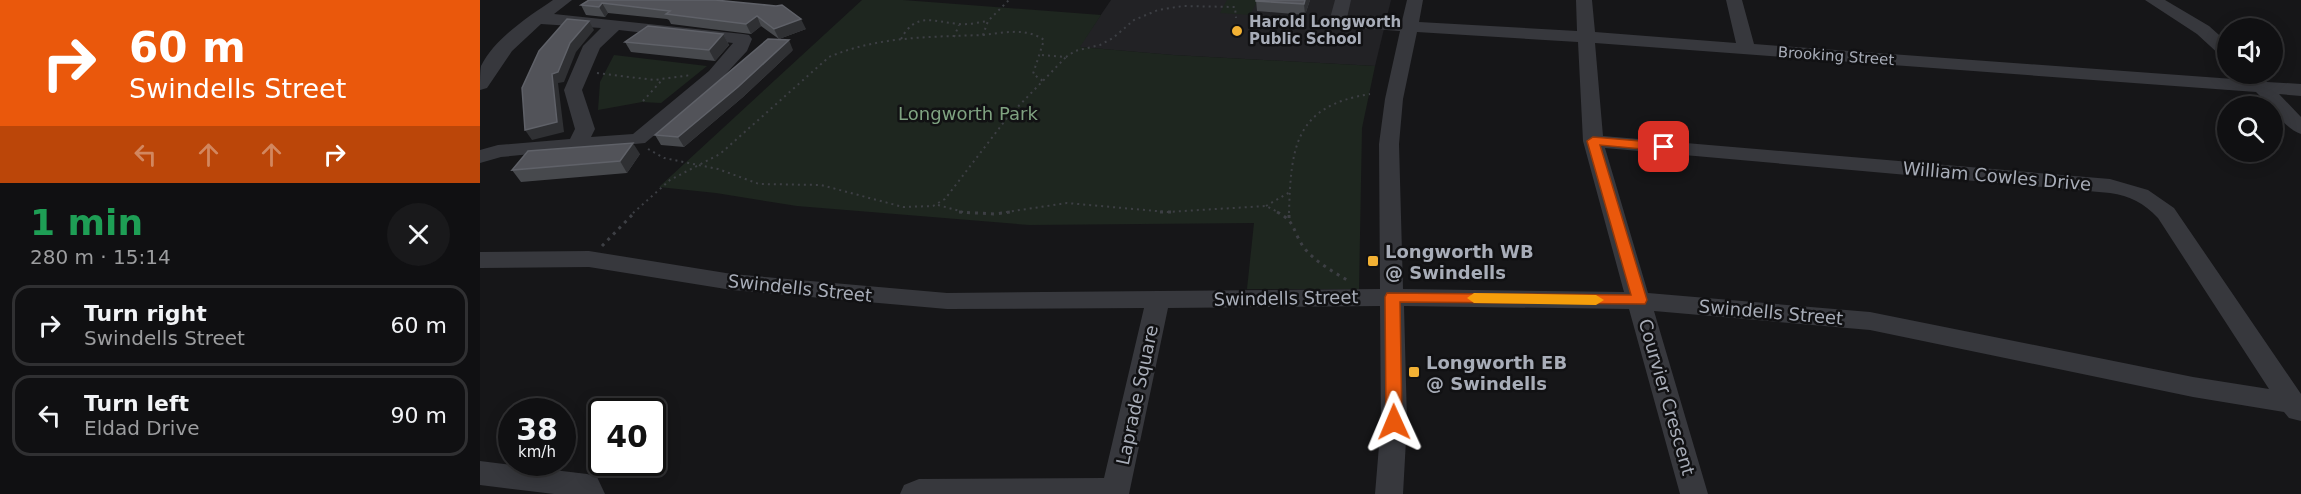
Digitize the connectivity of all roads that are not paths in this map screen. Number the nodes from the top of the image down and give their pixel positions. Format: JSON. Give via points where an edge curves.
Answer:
{"nodes":[{"id":1,"x":564,"y":0,"type":"edge"},
{"id":2,"x":1343,"y":0,"type":"edge"},
{"id":3,"x":1415,"y":0,"type":"edge"},
{"id":4,"x":1584,"y":0,"type":"edge"},
{"id":5,"x":1734,"y":0,"type":"edge"},
{"id":6,"x":2153,"y":0,"type":"edge"},
{"id":7,"x":535,"y":19,"type":"junction"},
{"id":8,"x":613,"y":26,"type":"junction"},
{"id":9,"x":1410,"y":27,"type":"junction"},
{"id":10,"x":1587,"y":38,"type":"junction"},
{"id":11,"x":2217,"y":42,"type":"edge"},
{"id":12,"x":1748,"y":50,"type":"junction"},
{"id":13,"x":2217,"y":78,"type":"edge"},
{"id":14,"x":480,"y":84,"type":"edge"},
{"id":15,"x":2259,"y":84,"type":"edge"},
{"id":16,"x":2273,"y":84,"type":"edge"},
{"id":17,"x":2301,"y":90,"type":"edge"},
{"id":18,"x":2301,"y":128,"type":"edge"},
{"id":19,"x":1593,"y":141,"type":"junction"},
{"id":20,"x":577,"y":144,"type":"junction"},
{"id":21,"x":480,"y":157,"type":"edge"},
{"id":22,"x":480,"y":260,"type":"edge"},
{"id":23,"x":1392,"y":297,"type":"junction"},
{"id":24,"x":1158,"y":300,"type":"junction"},
{"id":25,"x":1640,"y":300,"type":"junction"},
{"id":26,"x":2298,"y":407,"type":"edge"},
{"id":27,"x":480,"y":473,"type":"edge"},
{"id":28,"x":1116,"y":492,"type":"edge"},
{"id":29,"x":591,"y":494,"type":"edge"},
{"id":30,"x":914,"y":494,"type":"edge"},
{"id":31,"x":1389,"y":494,"type":"edge"},
{"id":32,"x":1694,"y":494,"type":"edge"}],
"edges":[{"from":1,"to":7,"type":"street"},
{"from":2,"to":9,"type":"street","name":"Brooking Street","via":[[1337,22]]},
{"from":3,"to":9,"type":"street"},
{"from":4,"to":10,"type":"street","name":"Courvier Crescent"},
{"from":5,"to":12,"type":"street"},
{"from":6,"to":11,"type":"street","via":[[2204,30]]},
{"from":7,"to":8,"type":"street"},
{"from":7,"to":14,"type":"street","via":[[489,66]]},
{"from":8,"to":20,"type":"street","via":[[592,46],[573,90],[585,129]]},
{"from":8,"to":20,"type":"street","via":[[743,39],[741,47],[715,75],[638,139]]},
{"from":9,"to":10,"type":"street","name":"Brooking Street"},
{"from":9,"to":23,"type":"street","via":[[1394,99],[1389,144]]},
{"from":10,"to":12,"type":"street","name":"Brooking Street"},
{"from":10,"to":19,"type":"street","name":"Courvier Crescent"},
{"from":12,"to":13,"type":"street","name":"Brooking Street"},
{"from":15,"to":18,"type":"street"},
{"from":16,"to":17,"type":"street","name":"Brooking Street"},
{"from":19,"to":25,"type":"street","name":"Courvier Crescent"},
{"from":19,"to":26,"type":"street","name":"William Cowles Drive","via":[[2134,191],[2157,203],[2166,213]]},
{"from":20,"to":21,"type":"street","via":[[498,151]]},
{"from":22,"to":24,"type":"street","name":"Swindells Street","via":[[589,259],[732,282],[911,299]]},
{"from":23,"to":24,"type":"street","name":"Swindells Street"},
{"from":23,"to":25,"type":"street","name":"Swindells Street"},
{"from":23,"to":31,"type":"street","via":[[1394,422]]},
{"from":24,"to":28,"type":"street","name":"Laprade Square"},
{"from":25,"to":26,"type":"street","name":"Swindells Street","via":[[1870,321]]},
{"from":25,"to":32,"type":"street","name":"Courvier Crescent"},
{"from":27,"to":29,"type":"street","via":[[587,486]]},
{"from":28,"to":30,"type":"street","name":"Laprade Square"}]}
